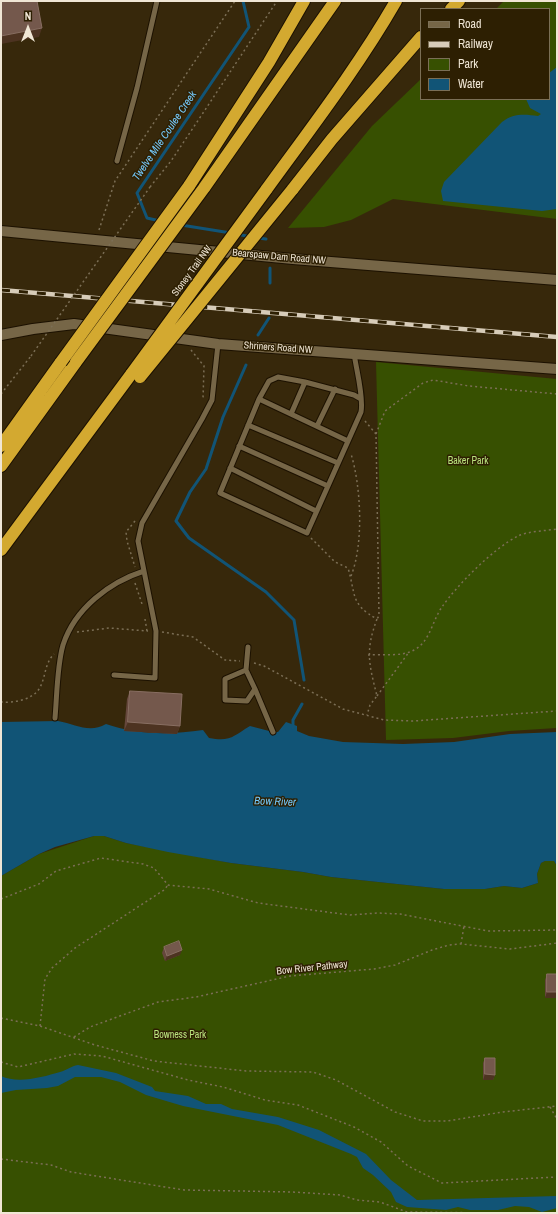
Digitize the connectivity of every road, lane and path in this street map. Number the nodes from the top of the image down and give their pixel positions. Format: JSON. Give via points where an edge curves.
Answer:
{"nodes":[{"id":1,"x":157,"y":1,"type":"edge"},
{"id":2,"x":235,"y":1,"type":"edge"},
{"id":3,"x":277,"y":1,"type":"edge"},
{"id":4,"x":304,"y":1,"type":"edge"},
{"id":5,"x":335,"y":1,"type":"edge"},
{"id":6,"x":396,"y":1,"type":"edge"},
{"id":7,"x":420,"y":38,"type":"edge"},
{"id":8,"x":118,"y":161,"type":"dead end"},
{"id":9,"x":1,"y":231,"type":"edge"},
{"id":10,"x":95,"y":240,"type":"junction"},
{"id":11,"x":557,"y":280,"type":"edge"},
{"id":12,"x":50,"y":333,"type":"dead end"},
{"id":13,"x":42,"y":334,"type":"dead end"},
{"id":14,"x":1,"y":335,"type":"edge"},
{"id":15,"x":218,"y":344,"type":"junction"},
{"id":16,"x":190,"y":349,"type":"dead end"},
{"id":17,"x":354,"y":353,"type":"junction"},
{"id":18,"x":557,"y":369,"type":"edge"},
{"id":19,"x":136,"y":375,"type":"junction"},
{"id":20,"x":305,"y":382,"type":"junction"},
{"id":21,"x":335,"y":389,"type":"junction"},
{"id":22,"x":1,"y":394,"type":"edge"},
{"id":23,"x":557,"y":394,"type":"edge"},
{"id":24,"x":259,"y":399,"type":"junction"},
{"id":25,"x":361,"y":399,"type":"junction"},
{"id":26,"x":202,"y":404,"type":"dead end"},
{"id":27,"x":290,"y":414,"type":"junction"},
{"id":28,"x":359,"y":416,"type":"junction"},
{"id":29,"x":248,"y":425,"type":"junction"},
{"id":30,"x":317,"y":426,"type":"junction"},
{"id":31,"x":376,"y":434,"type":"junction"},
{"id":32,"x":348,"y":441,"type":"junction"},
{"id":33,"x":1,"y":446,"type":"edge"},
{"id":34,"x":240,"y":446,"type":"junction"},
{"id":35,"x":345,"y":447,"type":"junction"},
{"id":36,"x":338,"y":463,"type":"junction"},
{"id":37,"x":1,"y":466,"type":"edge"},
{"id":38,"x":230,"y":468,"type":"junction"},
{"id":39,"x":328,"y":486,"type":"junction"},
{"id":40,"x":316,"y":511,"type":"junction"},
{"id":41,"x":138,"y":516,"type":"dead end"},
{"id":42,"x":557,"y":529,"type":"edge"},
{"id":43,"x":307,"y":533,"type":"junction"},
{"id":44,"x":1,"y":550,"type":"edge"},
{"id":45,"x":144,"y":570,"type":"junction"},
{"id":46,"x":135,"y":574,"type":"junction"},
{"id":47,"x":351,"y":576,"type":"junction"},
{"id":48,"x":144,"y":609,"type":"dead end"},
{"id":49,"x":145,"y":616,"type":"dead end"},
{"id":50,"x":377,"y":619,"type":"junction"},
{"id":51,"x":147,"y":631,"type":"junction"},
{"id":52,"x":156,"y":631,"type":"junction"},
{"id":53,"x":75,"y":632,"type":"dead end"},
{"id":54,"x":63,"y":645,"type":"junction"},
{"id":55,"x":248,"y":648,"type":"dead end"},
{"id":56,"x":409,"y":652,"type":"junction"},
{"id":57,"x":368,"y":654,"type":"junction"},
{"id":58,"x":247,"y":662,"type":"junction"},
{"id":59,"x":246,"y":670,"type":"junction"},
{"id":60,"x":114,"y":676,"type":"dead end"},
{"id":61,"x":256,"y":689,"type":"junction"},
{"id":62,"x":377,"y":696,"type":"junction"},
{"id":63,"x":1,"y":702,"type":"edge"},
{"id":64,"x":557,"y":711,"type":"edge"},
{"id":65,"x":366,"y":715,"type":"junction"},
{"id":66,"x":55,"y":718,"type":"dead end"},
{"id":67,"x":273,"y":732,"type":"dead end"},
{"id":68,"x":168,"y":885,"type":"junction"},
{"id":69,"x":1,"y":899,"type":"edge"},
{"id":70,"x":464,"y":926,"type":"junction"},
{"id":71,"x":557,"y":930,"type":"edge"},
{"id":72,"x":557,"y":943,"type":"edge"},
{"id":73,"x":462,"y":944,"type":"junction"},
{"id":74,"x":1,"y":1018,"type":"edge"},
{"id":75,"x":40,"y":1026,"type":"junction"},
{"id":76,"x":74,"y":1037,"type":"junction"},
{"id":77,"x":1,"y":1062,"type":"edge"},
{"id":78,"x":557,"y":1106,"type":"edge"},
{"id":79,"x":550,"y":1107,"type":"junction"},
{"id":80,"x":557,"y":1119,"type":"edge"},
{"id":81,"x":1,"y":1159,"type":"edge"},
{"id":82,"x":557,"y":1177,"type":"edge"},
{"id":83,"x":498,"y":1213,"type":"edge"}],
"edges":[{"from":1,"to":8,"type":"lane","via":[[138,88]]},
{"from":2,"to":10,"type":"path","via":[[114,181]]},
{"from":3,"to":22,"type":"path","bridge":true,"via":[[171,161]]},
{"from":4,"to":33,"type":"highway","bridge":true,"via":[[269,62],[189,186]]},
{"from":5,"to":37,"type":"highway","bridge":true,"via":[[204,188]]},
{"from":6,"to":19,"type":"highway","name":"Stoney Trail NW","bridge":true,"via":[[338,91]]},
{"from":7,"to":19,"type":"highway","bridge":true,"via":[[332,139]]},
{"from":9,"to":10,"type":"street","name":"Bearspaw Dam Road NW"},
{"from":10,"to":11,"type":"street","name":"Bearspaw Dam Road NW"},
{"from":12,"to":13,"type":"path"},
{"from":14,"to":15,"type":"street","name":"Shriners Road NW","via":[[33,328],[74,324]]},
{"from":15,"to":17,"type":"street","name":"Shriners Road NW"},
{"from":15,"to":45,"type":"lane","via":[[212,400],[142,523],[138,541]]},
{"from":16,"to":26,"type":"path","via":[[204,366],[205,391]]},
{"from":17,"to":18,"type":"street","name":"Shriners Road NW"},
{"from":17,"to":25,"type":"lane"},
{"from":19,"to":44,"type":"highway","name":"Stoney Trail NW"},
{"from":20,"to":21,"type":"lane"},
{"from":20,"to":24,"type":"lane","via":[[278,377],[268,381]]},
{"from":20,"to":27,"type":"lane"},
{"from":21,"to":25,"type":"lane"},
{"from":21,"to":30,"type":"lane"},
{"from":23,"to":31,"type":"path","via":[[433,380],[423,382],[385,411]]},
{"from":24,"to":27,"type":"lane"},
{"from":24,"to":29,"type":"lane"},
{"from":25,"to":28,"type":"lane"},
{"from":27,"to":30,"type":"lane"},
{"from":28,"to":31,"type":"path"},
{"from":28,"to":32,"type":"lane"},
{"from":29,"to":34,"type":"lane"},
{"from":29,"to":36,"type":"lane"},
{"from":30,"to":32,"type":"lane"},
{"from":31,"to":50,"type":"path","via":[[379,568]]},
{"from":32,"to":35,"type":"lane"},
{"from":34,"to":38,"type":"lane"},
{"from":34,"to":39,"type":"lane"},
{"from":35,"to":36,"type":"lane"},
{"from":35,"to":47,"type":"path","via":[[350,450],[359,486],[358,541]]},
{"from":36,"to":39,"type":"lane"},
{"from":38,"to":40,"type":"lane"},
{"from":38,"to":43,"type":"lane","via":[[220,493]]},
{"from":39,"to":40,"type":"lane"},
{"from":40,"to":43,"type":"lane"},
{"from":41,"to":46,"type":"path","via":[[126,532]]},
{"from":42,"to":56,"type":"path","via":[[518,536],[499,549],[468,576],[441,607],[425,639],[416,649]]},
{"from":43,"to":47,"type":"path","via":[[335,562],[348,568]]},
{"from":45,"to":46,"type":"lane"},
{"from":45,"to":52,"type":"lane"},
{"from":46,"to":48,"type":"path"},
{"from":46,"to":54,"type":"lane","via":[[125,577],[99,593],[73,625]]},
{"from":47,"to":50,"type":"path","via":[[355,601],[366,613]]},
{"from":49,"to":51,"type":"path"},
{"from":50,"to":57,"type":"path"},
{"from":51,"to":52,"type":"path"},
{"from":51,"to":53,"type":"path","via":[[108,628]]},
{"from":52,"to":58,"type":"path","via":[[193,637],[225,660]]},
{"from":52,"to":60,"type":"lane","via":[[155,678]]},
{"from":54,"to":63,"type":"path","via":[[50,658],[39,689],[24,699]]},
{"from":54,"to":66,"type":"lane"},
{"from":55,"to":58,"type":"lane"},
{"from":56,"to":57,"type":"path"},
{"from":56,"to":62,"type":"path"},
{"from":57,"to":62,"type":"path"},
{"from":58,"to":59,"type":"lane"},
{"from":58,"to":65,"type":"path","via":[[264,666],[343,709]]},
{"from":59,"to":61,"type":"lane"},
{"from":59,"to":61,"type":"lane","via":[[225,679],[225,700],[247,701]]},
{"from":61,"to":67,"type":"lane"},
{"from":62,"to":65,"type":"path"},
{"from":64,"to":65,"type":"path","via":[[413,721],[384,720]]},
{"from":68,"to":69,"type":"path","via":[[154,868],[101,858],[56,871],[39,884]]},
{"from":68,"to":70,"type":"path","via":[[209,890],[258,903],[350,915],[400,914]]},
{"from":68,"to":75,"type":"path","via":[[107,929],[75,948],[52,968],[45,979]]},
{"from":70,"to":71,"type":"path","via":[[488,931]]},
{"from":70,"to":73,"type":"path"},
{"from":72,"to":73,"type":"path","name":"Bow River Pathway","via":[[510,949]]},
{"from":73,"to":76,"type":"path","name":"Bow River Pathway","via":[[432,950],[395,965],[290,976],[196,997],[158,1002],[90,1027]]},
{"from":74,"to":75,"type":"path"},
{"from":75,"to":76,"type":"path"},
{"from":76,"to":79,"type":"path","via":[[154,1061],[239,1070],[313,1072],[336,1080],[395,1112],[423,1121],[447,1121]]},
{"from":77,"to":82,"type":"path","via":[[18,1067],[74,1054],[102,1056],[265,1100],[298,1105],[354,1127],[381,1142],[408,1166],[442,1183]]},
{"from":78,"to":79,"type":"path"},
{"from":79,"to":80,"type":"path"},
{"from":81,"to":83,"type":"path","via":[[51,1165],[71,1172],[177,1189],[340,1195],[380,1202],[407,1212]]}]}
